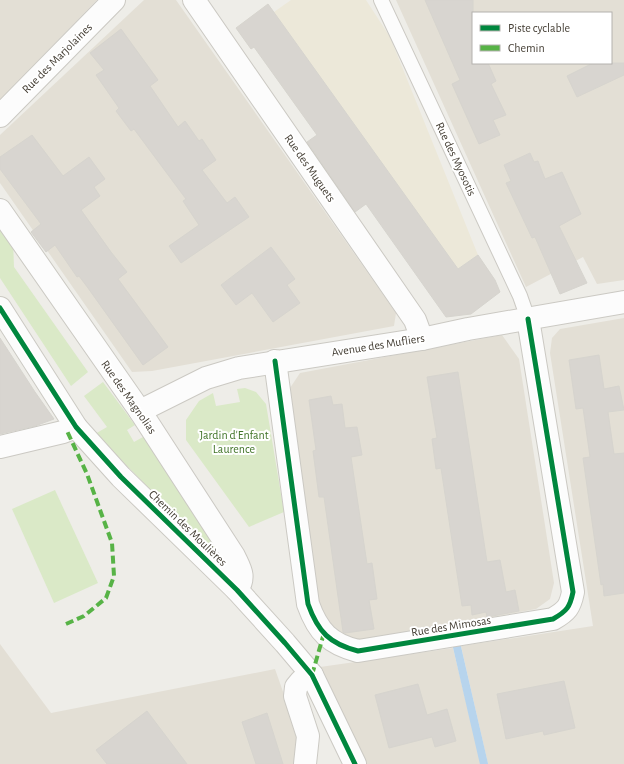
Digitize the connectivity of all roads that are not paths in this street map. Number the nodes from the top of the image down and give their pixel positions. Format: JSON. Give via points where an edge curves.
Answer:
{"nodes":[{"id":1,"x":114,"y":0,"type":"edge"},
{"id":2,"x":194,"y":0,"type":"edge"},
{"id":3,"x":381,"y":0,"type":"edge"},
{"id":4,"x":0,"y":116,"type":"edge"},
{"id":5,"x":0,"y":210,"type":"edge"},
{"id":6,"x":624,"y":302,"type":"edge"},
{"id":7,"x":0,"y":308,"type":"edge"},
{"id":8,"x":528,"y":319,"type":"junction"},
{"id":9,"x":422,"y":339,"type":"junction"},
{"id":10,"x":275,"y":361,"type":"junction"},
{"id":11,"x":140,"y":411,"type":"junction"},
{"id":12,"x":76,"y":427,"type":"junction"},
{"id":13,"x":0,"y":448,"type":"edge"},
{"id":14,"x":237,"y":590,"type":"junction"},
{"id":15,"x":312,"y":675,"type":"junction"},
{"id":16,"x":305,"y":764,"type":"edge"},
{"id":17,"x":355,"y":764,"type":"edge"}],
"edges":[{"from":1,"to":4,"type":"street","name":"Rue des Marjolaines"},
{"from":2,"to":9,"type":"street","name":"Rue des Muguets","via":[[415,320]]},
{"from":3,"to":8,"type":"lane","name":"Rue des Myosotis","via":[[520,296]]},
{"from":5,"to":11,"type":"street","name":"Rue des Magnolias"},
{"from":6,"to":8,"type":"street","name":"Avenue des Mufliers"},
{"from":7,"to":12,"type":"street","name":"Chemin des Moulières"},
{"from":8,"to":9,"type":"street","name":"Avenue des Mufliers"},
{"from":8,"to":10,"type":"street","name":"Rue des Mimosas","via":[[573,592],[570,604],[563,613],[553,619],[358,651],[334,642],[314,620],[308,604]]},
{"from":9,"to":10,"type":"street","name":"Avenue des Mufliers"},
{"from":10,"to":11,"type":"street","name":"Avenue des Mufliers","via":[[206,378]]},
{"from":11,"to":14,"type":"street","name":"Rue des Magnolias","via":[[234,556],[242,578]]},
{"from":12,"to":13,"type":"street"},
{"from":12,"to":14,"type":"street","name":"Chemin des Moulières","via":[[121,477]]},
{"from":14,"to":15,"type":"street","name":"Chemin des Moulières"},
{"from":15,"to":16,"type":"street","via":[[296,687],[296,696],[308,736]]},
{"from":15,"to":17,"type":"street","name":"Chemin des Moulières"}]}
